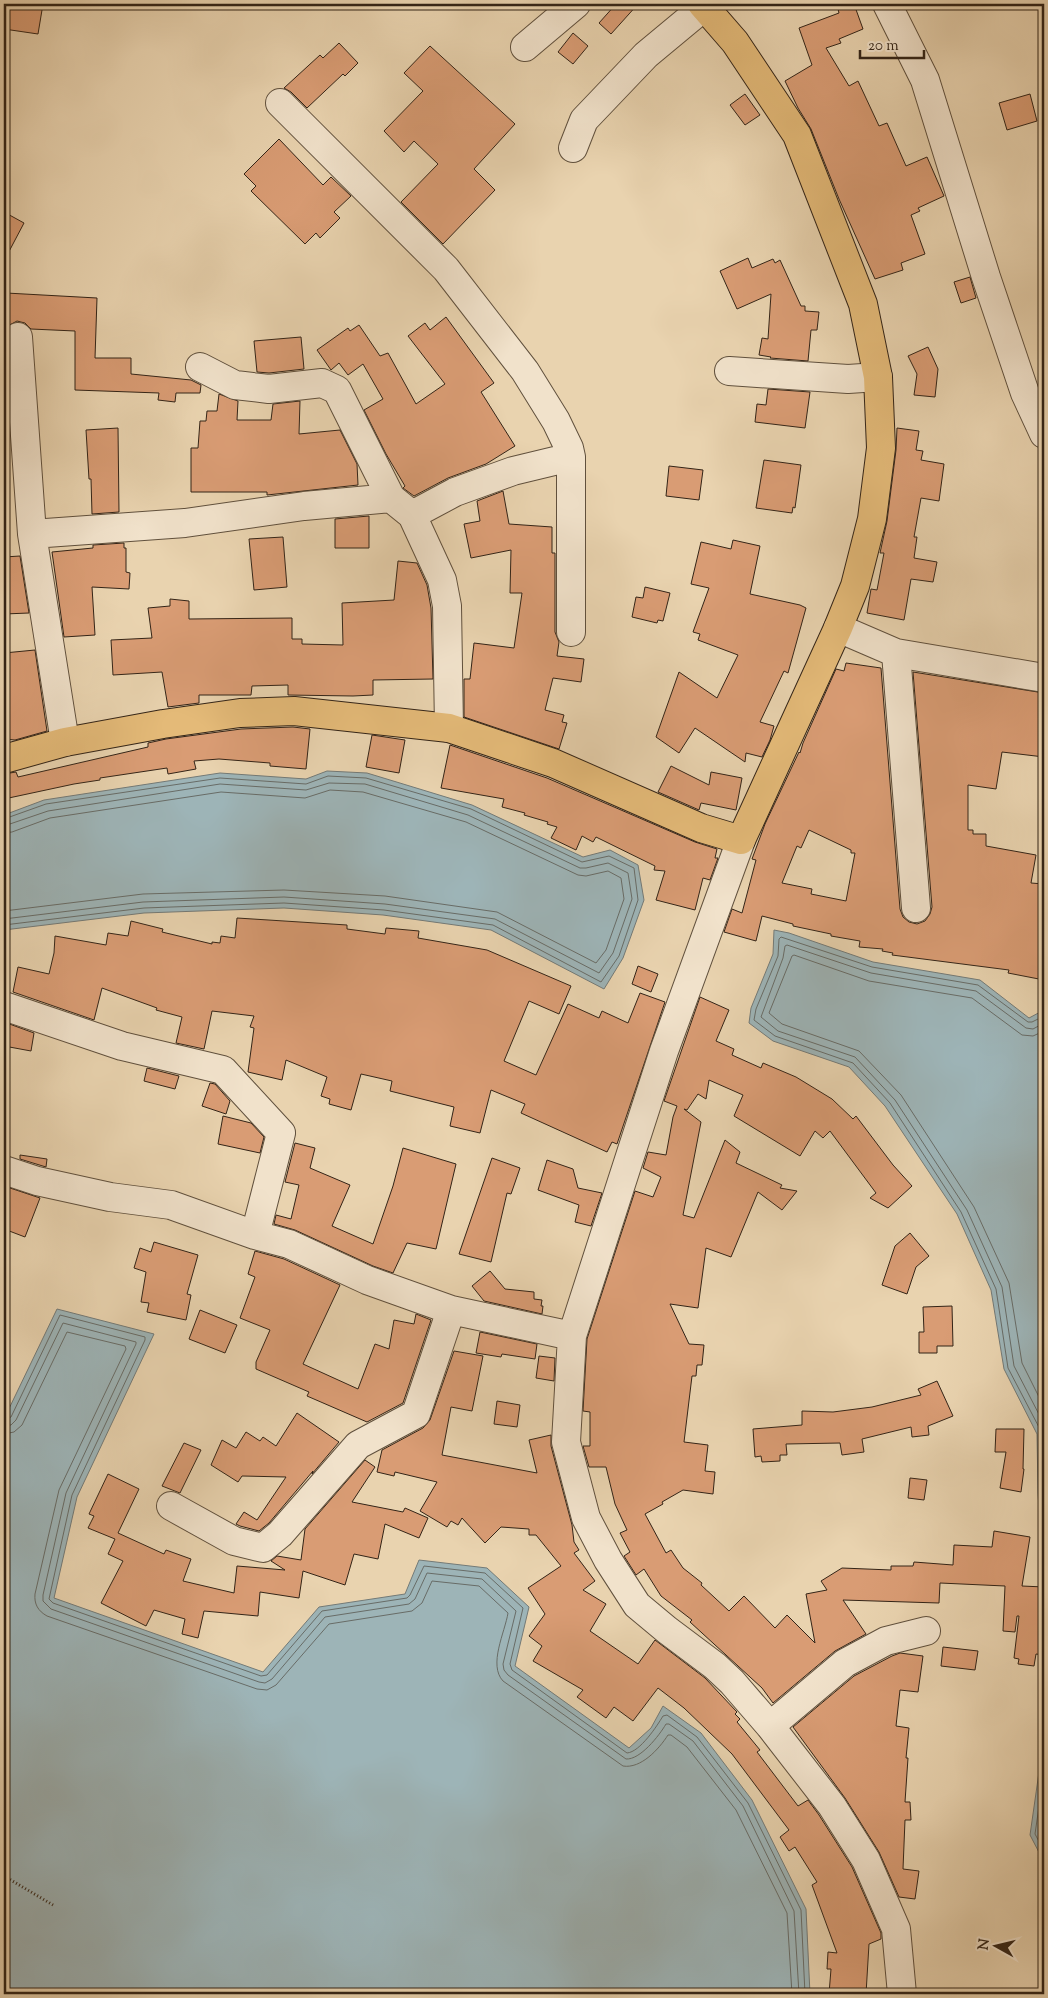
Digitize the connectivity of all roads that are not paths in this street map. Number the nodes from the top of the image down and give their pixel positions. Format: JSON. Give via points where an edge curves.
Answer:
{"nodes":[{"id":1,"x":576,"y":4,"type":"edge"},
{"id":2,"x":703,"y":5,"type":"edge"},
{"id":3,"x":896,"y":6,"type":"edge"},
{"id":4,"x":525,"y":48,"type":"dead end"},
{"id":5,"x":280,"y":103,"type":"dead end"},
{"id":6,"x":573,"y":148,"type":"dead end"},
{"id":7,"x":18,"y":337,"type":"dead end"},
{"id":8,"x":200,"y":367,"type":"dead end"},
{"id":9,"x":729,"y":371,"type":"dead end"},
{"id":10,"x":878,"y":377,"type":"junction"},
{"id":11,"x":1044,"y":434,"type":"edge"},
{"id":12,"x":570,"y":457,"type":"junction"},
{"id":13,"x":392,"y":498,"type":"junction"},
{"id":14,"x":412,"y":515,"type":"junction"},
{"id":15,"x":32,"y":534,"type":"junction"},
{"id":16,"x":838,"y":628,"type":"junction"},
{"id":17,"x":571,"y":632,"type":"dead end"},
{"id":18,"x":896,"y":653,"type":"junction"},
{"id":19,"x":1044,"y":678,"type":"edge"},
{"id":20,"x":449,"y":728,"type":"junction"},
{"id":21,"x":65,"y":742,"type":"junction"},
{"id":22,"x":4,"y":759,"type":"edge"},
{"id":23,"x":741,"y":840,"type":"junction"},
{"id":24,"x":916,"y":908,"type":"dead end"},
{"id":25,"x":4,"y":1006,"type":"edge"},
{"id":26,"x":4,"y":1170,"type":"edge"},
{"id":27,"x":255,"y":1235,"type":"junction"},
{"id":28,"x":451,"y":1310,"type":"junction"},
{"id":29,"x":572,"y":1336,"type":"junction"},
{"id":30,"x":171,"y":1506,"type":"dead end"},
{"id":31,"x":926,"y":1631,"type":"dead end"},
{"id":32,"x":770,"y":1726,"type":"junction"},
{"id":33,"x":902,"y":1994,"type":"edge"}],
"edges":[{"from":1,"to":4,"type":"street"},
{"from":2,"to":6,"type":"street","via":[[646,55],[584,120]]},
{"from":2,"to":10,"type":"main road","via":[[736,42],[797,135],[863,304]]},
{"from":3,"to":11,"type":"street","via":[[925,80],[1026,394]]},
{"from":5,"to":12,"type":"street","via":[[446,270],[525,371],[556,421]]},
{"from":7,"to":15,"type":"street"},
{"from":8,"to":13,"type":"street","via":[[235,385],[269,389],[322,383],[337,390]]},
{"from":9,"to":10,"type":"street","via":[[848,379]]},
{"from":10,"to":16,"type":"main road","via":[[881,448],[872,519],[855,586]]},
{"from":12,"to":14,"type":"street","via":[[513,471],[455,492]]},
{"from":12,"to":17,"type":"street"},
{"from":13,"to":14,"type":"street"},
{"from":13,"to":15,"type":"street","via":[[304,506],[185,523]]},
{"from":14,"to":20,"type":"street","via":[[442,580],[447,606]]},
{"from":15,"to":21,"type":"street"},
{"from":16,"to":18,"type":"street"},
{"from":16,"to":23,"type":"main road"},
{"from":18,"to":19,"type":"street"},
{"from":18,"to":24,"type":"street"},
{"from":20,"to":21,"type":"main road","via":[[294,711],[240,713]]},
{"from":20,"to":23,"type":"main road","via":[[553,763],[701,828]]},
{"from":21,"to":22,"type":"main road"},
{"from":23,"to":29,"type":"street","via":[[664,1051]]},
{"from":25,"to":27,"type":"street","via":[[122,1046],[223,1070],[281,1133]]},
{"from":26,"to":27,"type":"street","via":[[38,1181],[172,1205]]},
{"from":27,"to":28,"type":"street","via":[[289,1244],[367,1280]]},
{"from":28,"to":29,"type":"street"},
{"from":28,"to":30,"type":"street","via":[[416,1414],[358,1445],[280,1534],[263,1548],[234,1541]]},
{"from":29,"to":32,"type":"street","via":[[566,1442],[586,1518],[637,1605],[715,1666]]},
{"from":31,"to":32,"type":"street","via":[[886,1641],[845,1663]]},
{"from":32,"to":33,"type":"street","via":[[832,1806],[866,1860],[896,1928]]}]}
